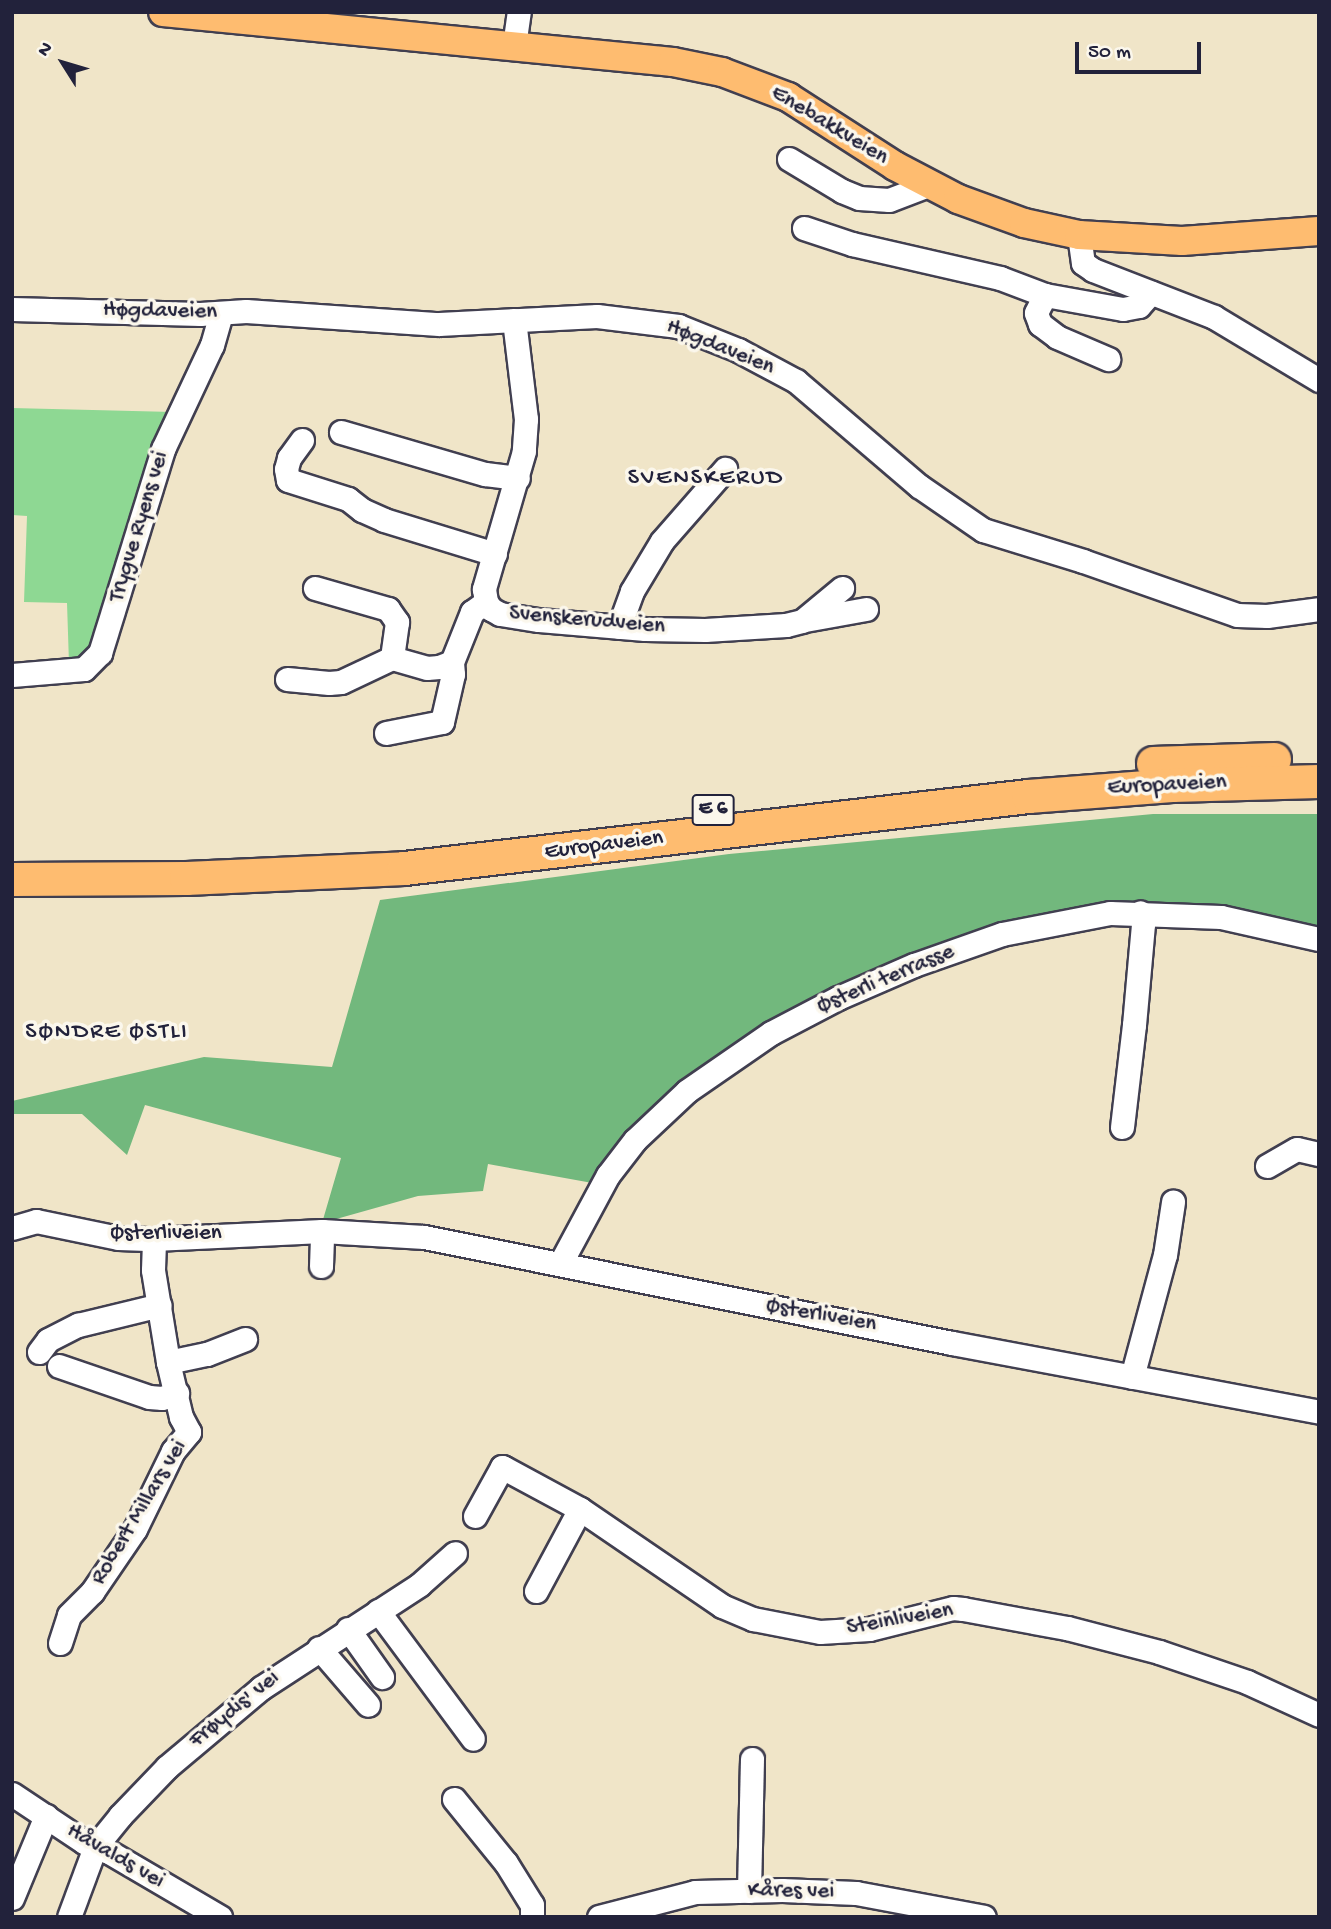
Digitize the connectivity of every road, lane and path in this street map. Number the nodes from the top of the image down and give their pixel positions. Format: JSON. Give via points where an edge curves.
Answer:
{"nodes":[{"id":1,"x":163,"y":12,"type":"edge"},
{"id":2,"x":519,"y":12,"type":"edge"},
{"id":3,"x":514,"y":46,"type":"junction"},
{"id":4,"x":789,"y":159,"type":"dead end"},
{"id":5,"x":928,"y":185,"type":"junction"},
{"id":6,"x":804,"y":228,"type":"dead end"},
{"id":7,"x":1319,"y":231,"type":"edge"},
{"id":8,"x":1079,"y":235,"type":"junction"},
{"id":9,"x":1151,"y":292,"type":"junction"},
{"id":10,"x":1045,"y":295,"type":"junction"},
{"id":11,"x":12,"y":309,"type":"edge"},
{"id":12,"x":221,"y":313,"type":"junction"},
{"id":13,"x":514,"y":320,"type":"junction"},
{"id":14,"x":1108,"y":359,"type":"dead end"},
{"id":15,"x":1319,"y":380,"type":"edge"},
{"id":16,"x":341,"y":432,"type":"dead end"},
{"id":17,"x":302,"y":440,"type":"dead end"},
{"id":18,"x":725,"y":469,"type":"dead end"},
{"id":19,"x":518,"y":478,"type":"junction"},
{"id":20,"x":495,"y":554,"type":"junction"},
{"id":21,"x":315,"y":588,"type":"dead end"},
{"id":22,"x":842,"y":588,"type":"dead end"},
{"id":23,"x":486,"y":602,"type":"junction"},
{"id":24,"x":866,"y":609,"type":"dead end"},
{"id":25,"x":1319,"y":609,"type":"edge"},
{"id":26,"x":802,"y":621,"type":"junction"},
{"id":27,"x":619,"y":627,"type":"junction"},
{"id":28,"x":392,"y":658,"type":"junction"},
{"id":29,"x":452,"y":662,"type":"junction"},
{"id":30,"x":12,"y":675,"type":"edge"},
{"id":31,"x":287,"y":679,"type":"dead end"},
{"id":32,"x":386,"y":733,"type":"dead end"},
{"id":33,"x":1319,"y":759,"type":"edge"},
{"id":34,"x":1319,"y":781,"type":"edge"},
{"id":35,"x":12,"y":857,"type":"edge"},
{"id":36,"x":12,"y":878,"type":"edge"},
{"id":37,"x":1140,"y":912,"type":"junction"},
{"id":38,"x":1319,"y":939,"type":"edge"},
{"id":39,"x":1122,"y":1127,"type":"dead end"},
{"id":40,"x":1319,"y":1154,"type":"edge"},
{"id":41,"x":1267,"y":1166,"type":"dead end"},
{"id":42,"x":1173,"y":1202,"type":"dead end"},
{"id":43,"x":12,"y":1228,"type":"edge"},
{"id":44,"x":322,"y":1231,"type":"junction"},
{"id":45,"x":154,"y":1239,"type":"junction"},
{"id":46,"x":560,"y":1264,"type":"junction"},
{"id":47,"x":321,"y":1266,"type":"dead end"},
{"id":48,"x":160,"y":1305,"type":"junction"},
{"id":49,"x":245,"y":1339,"type":"dead end"},
{"id":50,"x":39,"y":1352,"type":"dead end"},
{"id":51,"x":168,"y":1362,"type":"junction"},
{"id":52,"x":59,"y":1366,"type":"dead end"},
{"id":53,"x":1132,"y":1377,"type":"junction"},
{"id":54,"x":177,"y":1393,"type":"junction"},
{"id":55,"x":1319,"y":1412,"type":"edge"},
{"id":56,"x":580,"y":1509,"type":"junction"},
{"id":57,"x":475,"y":1516,"type":"dead end"},
{"id":58,"x":455,"y":1553,"type":"dead end"},
{"id":59,"x":536,"y":1591,"type":"dead end"},
{"id":60,"x":378,"y":1611,"type":"junction"},
{"id":61,"x":348,"y":1629,"type":"junction"},
{"id":62,"x":60,"y":1643,"type":"dead end"},
{"id":63,"x":319,"y":1648,"type":"junction"},
{"id":64,"x":382,"y":1677,"type":"dead end"},
{"id":65,"x":368,"y":1705,"type":"dead end"},
{"id":66,"x":1319,"y":1715,"type":"edge"},
{"id":67,"x":473,"y":1739,"type":"dead end"},
{"id":68,"x":752,"y":1759,"type":"dead end"},
{"id":69,"x":12,"y":1794,"type":"edge"},
{"id":70,"x":454,"y":1799,"type":"dead end"},
{"id":71,"x":46,"y":1816,"type":"junction"},
{"id":72,"x":95,"y":1847,"type":"junction"},
{"id":73,"x":749,"y":1891,"type":"junction"},
{"id":74,"x":12,"y":1898,"type":"edge"},
{"id":75,"x":69,"y":1917,"type":"edge"},
{"id":76,"x":220,"y":1917,"type":"edge"},
{"id":77,"x":532,"y":1917,"type":"edge"},
{"id":78,"x":598,"y":1917,"type":"edge"},
{"id":79,"x":984,"y":1917,"type":"edge"}],
"edges":[{"from":1,"to":3,"type":"main road","name":"Enebakkveien"},
{"from":2,"to":3,"type":"street"},
{"from":3,"to":5,"type":"main road","name":"Enebakkveien","via":[[673,62],[746,80],[804,107]]},
{"from":4,"to":5,"type":"street","via":[[859,198],[889,200]]},
{"from":5,"to":8,"type":"main road","name":"Enebakkveien","via":[[1002,216]]},
{"from":6,"to":10,"type":"street","via":[[852,244],[1000,278]]},
{"from":7,"to":8,"type":"main road","name":"Enebakkveien","via":[[1184,241]]},
{"from":8,"to":9,"type":"street","via":[[1083,263]]},
{"from":9,"to":10,"type":"street","via":[[1139,306],[1129,309]]},
{"from":9,"to":15,"type":"street","via":[[1214,317]]},
{"from":10,"to":14,"type":"street","via":[[1036,313],[1044,328]]},
{"from":11,"to":12,"type":"street","name":"Høgdaveien"},
{"from":12,"to":13,"type":"street","name":"Høgdaveien","via":[[309,314],[389,323]]},
{"from":12,"to":30,"type":"street","name":"Trygve Ryens vei","via":[[204,363],[163,449],[100,653],[84,669]]},
{"from":13,"to":19,"type":"street","name":"Svenskerudveien","via":[[526,419]]},
{"from":13,"to":25,"type":"street","name":"Høgdaveien","via":[[597,316],[678,326],[738,350],[796,381],[919,486],[983,530],[1237,614],[1267,616]]},
{"from":16,"to":19,"type":"street","via":[[485,474]]},
{"from":17,"to":20,"type":"street","via":[[289,458],[288,480],[348,499],[384,520]]},
{"from":18,"to":27,"type":"street","via":[[662,541],[632,591]]},
{"from":19,"to":20,"type":"street","name":"Svenskerudveien"},
{"from":20,"to":23,"type":"street","name":"Svenskerudveien","via":[[484,589]]},
{"from":21,"to":28,"type":"street","via":[[388,609],[397,622]]},
{"from":22,"to":26,"type":"street"},
{"from":23,"to":27,"type":"street","name":"Svenskerudveien","via":[[500,614]]},
{"from":23,"to":29,"type":"street","via":[[472,612]]},
{"from":24,"to":26,"type":"street","name":"Svenskerudveien"},
{"from":26,"to":27,"type":"street","name":"Svenskerudveien","via":[[705,630]]},
{"from":28,"to":29,"type":"street","via":[[427,668]]},
{"from":28,"to":31,"type":"street","via":[[341,682]]},
{"from":29,"to":32,"type":"street","via":[[442,722]]},
{"from":33,"to":35,"type":"highway","name":"Europaveien","number":"E 6","via":[[1171,762],[1029,773],[402,845],[198,856]]},
{"from":34,"to":36,"type":"highway","name":"Europaveien","number":"E 6","via":[[1172,785],[1028,796],[404,868],[186,878]]},
{"from":37,"to":38,"type":"street","name":"Østerli terrasse","via":[[1221,917]]},
{"from":37,"to":39,"type":"street","via":[[1136,1012]]},
{"from":37,"to":46,"type":"street","name":"Østerli terrasse","via":[[1075,918],[982,940],[838,998],[771,1033],[687,1091],[635,1140],[608,1175]]},
{"from":40,"to":41,"type":"street","via":[[1297,1149]]},
{"from":42,"to":53,"type":"street","via":[[1165,1255]]},
{"from":43,"to":45,"type":"street","name":"Østerliveien","via":[[36,1221]]},
{"from":44,"to":45,"type":"street","name":"Østerliveien"},
{"from":44,"to":46,"type":"street","name":"Østerliveien","via":[[424,1237]]},
{"from":44,"to":47,"type":"street"},
{"from":45,"to":48,"type":"street","name":"Robert Millars vei"},
{"from":46,"to":53,"type":"street","name":"Østerliveien"},
{"from":48,"to":50,"type":"street","via":[[78,1325],[48,1340]]},
{"from":48,"to":51,"type":"street","name":"Robert Millars vei"},
{"from":49,"to":51,"type":"street"},
{"from":51,"to":54,"type":"street","name":"Robert Millars vei"},
{"from":52,"to":54,"type":"street","via":[[149,1397]]},
{"from":53,"to":55,"type":"street","name":"Østerliveien"},
{"from":54,"to":62,"type":"street","name":"Robert Millars vei","via":[[189,1432],[173,1451],[135,1529],[92,1592],[69,1615]]},
{"from":56,"to":57,"type":"street","name":"Steinliveien","via":[[502,1467]]},
{"from":56,"to":59,"type":"street"},
{"from":56,"to":66,"type":"street","name":"Steinliveien","via":[[722,1606],[754,1619],[820,1632],[869,1629],[963,1609],[1067,1628],[1159,1652],[1247,1682]]},
{"from":58,"to":60,"type":"street","name":"Frøydis' vei","via":[[419,1585]]},
{"from":60,"to":61,"type":"street","name":"Frøydis' vei"},
{"from":60,"to":67,"type":"street"},
{"from":61,"to":63,"type":"street","name":"Frøydis' vei"},
{"from":61,"to":64,"type":"street"},
{"from":63,"to":65,"type":"street"},
{"from":63,"to":72,"type":"street","name":"Frøydis' vei","via":[[191,1745]]},
{"from":68,"to":73,"type":"street"},
{"from":69,"to":71,"type":"street","name":"Håvalds vei"},
{"from":70,"to":77,"type":"street","via":[[506,1863],[532,1905]]},
{"from":71,"to":72,"type":"street","name":"Håvalds vei"},
{"from":71,"to":74,"type":"street"},
{"from":72,"to":75,"type":"street","name":"Frøydis' vei"},
{"from":72,"to":76,"type":"street","name":"Håvalds vei"},
{"from":73,"to":78,"type":"street","name":"Kåres vei","via":[[695,1892]]},
{"from":73,"to":79,"type":"street","name":"Kåres vei","via":[[856,1893]]}]}
